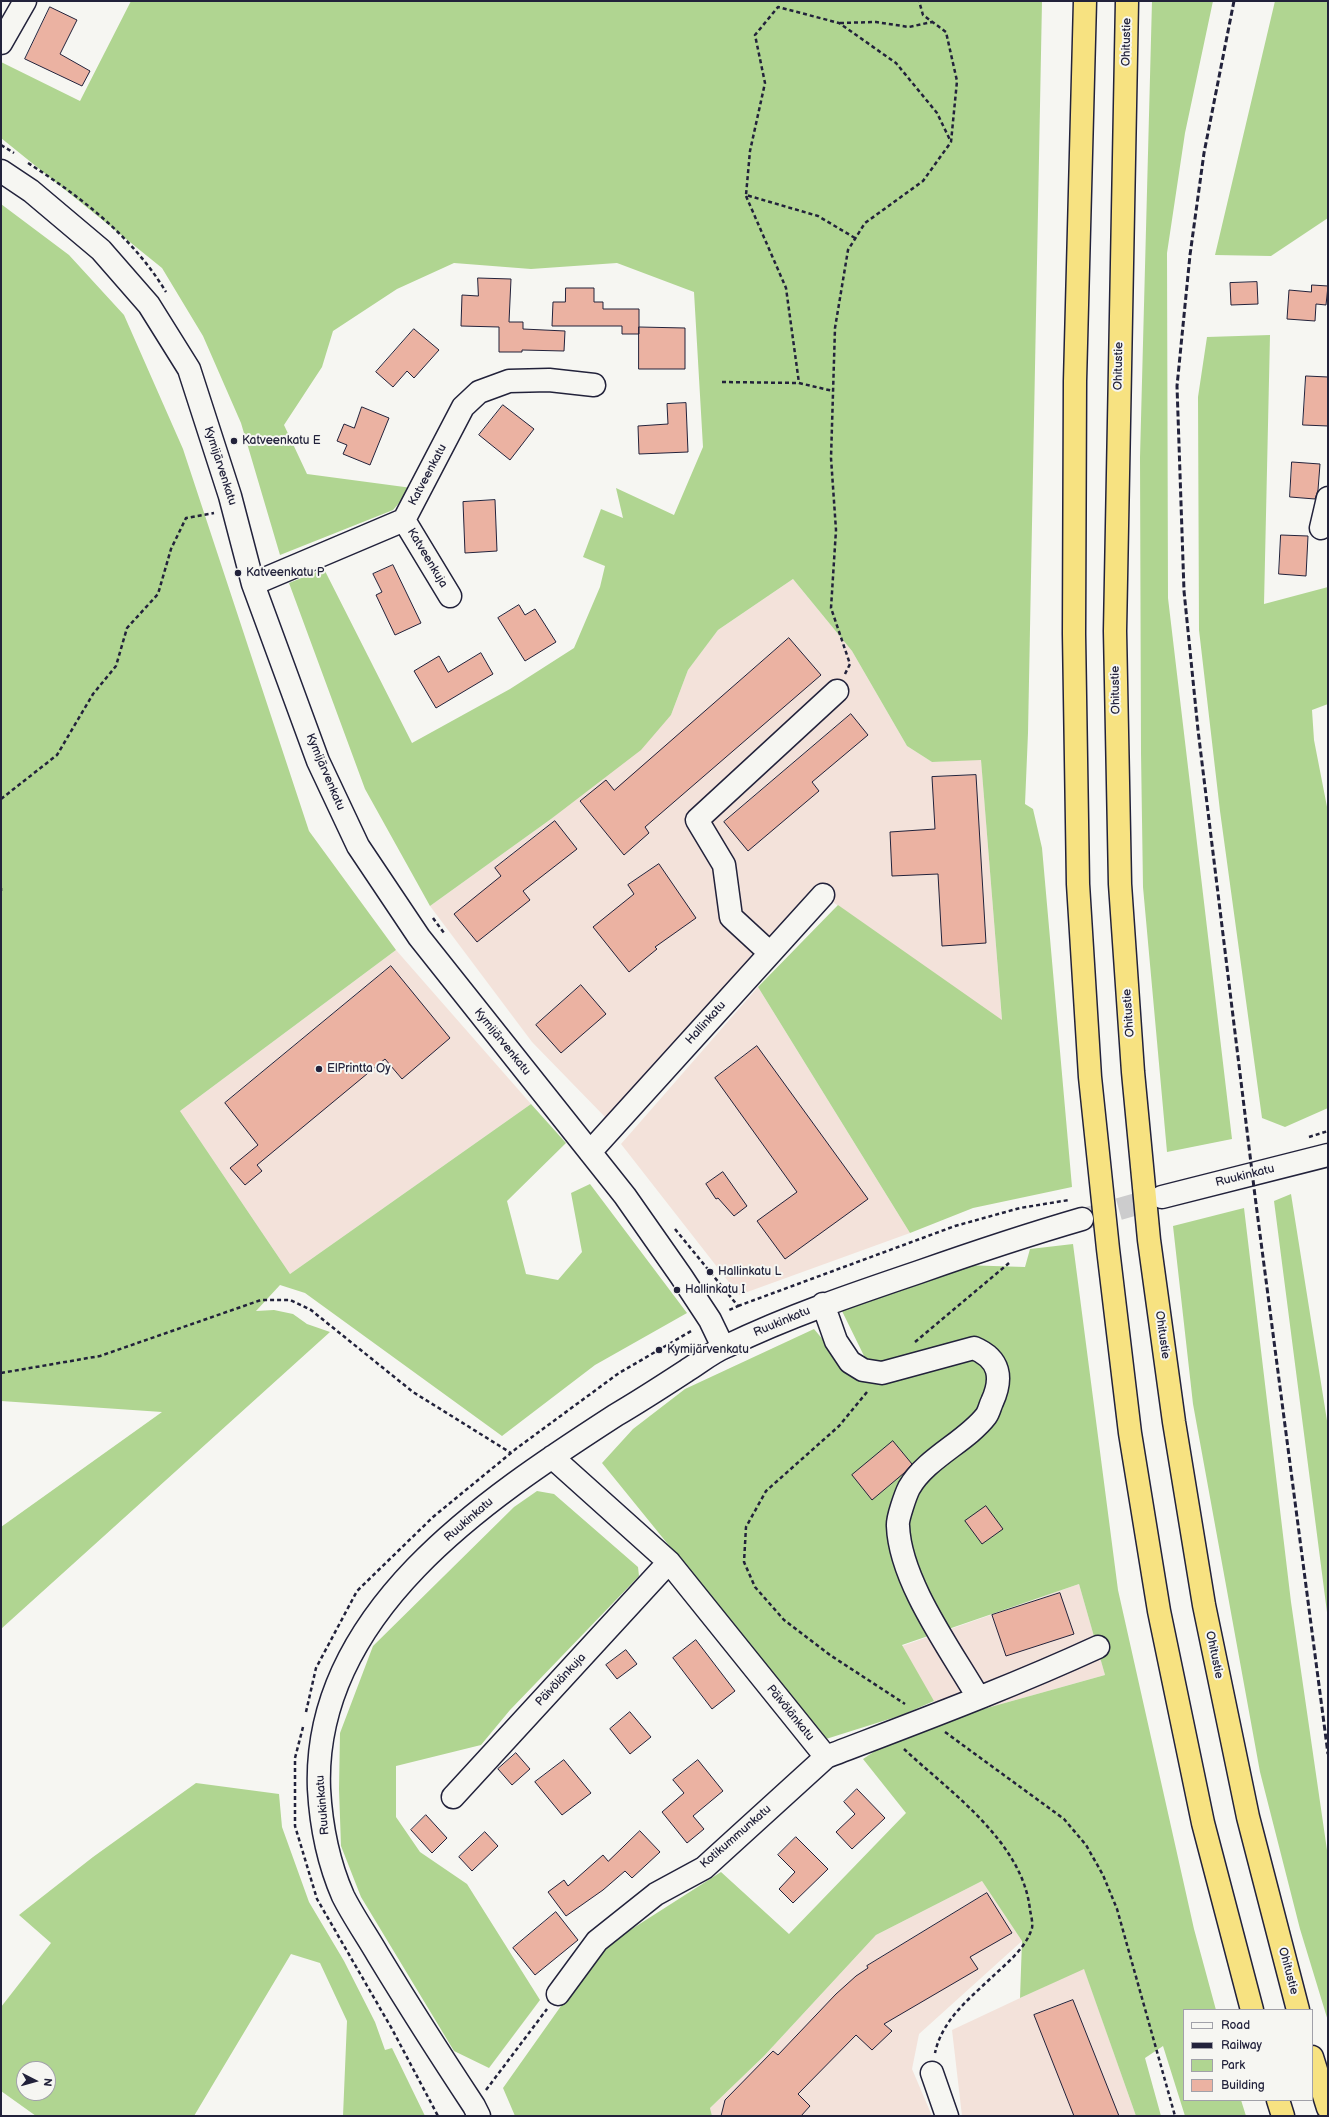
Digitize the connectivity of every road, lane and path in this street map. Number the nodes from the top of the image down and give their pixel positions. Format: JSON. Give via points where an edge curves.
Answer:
{"nodes":[{"id":1,"x":24,"y":1,"type":"edge"},
{"id":2,"x":919,"y":1,"type":"edge"},
{"id":3,"x":1085,"y":1,"type":"edge"},
{"id":4,"x":1127,"y":1,"type":"edge"},
{"id":5,"x":932,"y":22,"type":"junction"},
{"id":6,"x":839,"y":24,"type":"junction"},
{"id":7,"x":1,"y":42,"type":"edge"},
{"id":8,"x":951,"y":142,"type":"junction"},
{"id":9,"x":1,"y":145,"type":"edge"},
{"id":10,"x":19,"y":157,"type":"dead end"},
{"id":11,"x":25,"y":161,"type":"dead end"},
{"id":12,"x":1,"y":171,"type":"edge"},
{"id":13,"x":746,"y":195,"type":"junction"},
{"id":14,"x":855,"y":238,"type":"junction"},
{"id":15,"x":170,"y":298,"type":"dead end"},
{"id":16,"x":722,"y":382,"type":"dead end"},
{"id":17,"x":799,"y":383,"type":"junction"},
{"id":18,"x":594,"y":385,"type":"dead end"},
{"id":19,"x":833,"y":391,"type":"junction"},
{"id":20,"x":230,"y":496,"type":"junction"},
{"id":21,"x":1328,"y":498,"type":"edge"},
{"id":22,"x":404,"y":520,"type":"junction"},
{"id":23,"x":1321,"y":528,"type":"dead end"},
{"id":24,"x":253,"y":584,"type":"junction"},
{"id":25,"x":450,"y":596,"type":"dead end"},
{"id":26,"x":837,"y":691,"type":"joint"},
{"id":27,"x":1,"y":799,"type":"edge"},
{"id":28,"x":823,"y":895,"type":"dead end"},
{"id":29,"x":432,"y":917,"type":"dead end"},
{"id":30,"x":446,"y":936,"type":"dead end"},
{"id":31,"x":770,"y":953,"type":"junction"},
{"id":32,"x":590,"y":1152,"type":"junction"},
{"id":33,"x":1328,"y":1155,"type":"edge"},
{"id":34,"x":1162,"y":1198,"type":"tunnel mouth"},
{"id":35,"x":1078,"y":1209,"type":"joint"},
{"id":36,"x":671,"y":1224,"type":"dead end"},
{"id":37,"x":1014,"y":1258,"type":"dead end"},
{"id":38,"x":823,"y":1304,"type":"junction"},
{"id":39,"x":738,"y":1306,"type":"junction"},
{"id":40,"x":710,"y":1320,"type":"junction"},
{"id":41,"x":723,"y":1347,"type":"junction"},
{"id":42,"x":910,"y":1347,"type":"dead end"},
{"id":43,"x":1,"y":1373,"type":"edge"},
{"id":44,"x":882,"y":1373,"type":"junction"},
{"id":45,"x":511,"y":1453,"type":"junction"},
{"id":46,"x":552,"y":1457,"type":"junction"},
{"id":47,"x":669,"y":1562,"type":"junction"},
{"id":48,"x":1098,"y":1647,"type":"dead end"},
{"id":49,"x":978,"y":1697,"type":"junction"},
{"id":50,"x":306,"y":1713,"type":"dead end"},
{"id":51,"x":926,"y":1718,"type":"junction"},
{"id":52,"x":304,"y":1720,"type":"dead end"},
{"id":53,"x":887,"y":1734,"type":"junction"},
{"id":54,"x":826,"y":1757,"type":"junction"},
{"id":55,"x":453,"y":1797,"type":"dead end"},
{"id":56,"x":558,"y":1994,"type":"joint"},
{"id":57,"x":1252,"y":2009,"type":"edge"},
{"id":58,"x":1298,"y":2009,"type":"edge"},
{"id":59,"x":1313,"y":2060,"type":"edge"},
{"id":60,"x":932,"y":2073,"type":"joint"},
{"id":61,"x":1278,"y":2101,"type":"edge"},
{"id":62,"x":1328,"y":2108,"type":"edge"},
{"id":63,"x":476,"y":2111,"type":"edge"},
{"id":64,"x":438,"y":2116,"type":"edge"},
{"id":65,"x":947,"y":2116,"type":"edge"},
{"id":66,"x":1175,"y":2116,"type":"edge"},
{"id":67,"x":1283,"y":2116,"type":"edge"}],
"edges":[{"from":1,"to":7,"type":"street"},
{"from":2,"to":5,"type":"path","via":[[923,15]]},
{"from":3,"to":57,"type":"highway","via":[[1075,382],[1074,634],[1078,884],[1090,1077],[1130,1433],[1158,1611],[1203,1822]]},
{"from":4,"to":58,"type":"highway","name":"Ohitustie","via":[[1115,631],[1120,884],[1133,1072],[1153,1270],[1174,1422],[1204,1605],[1248,1816]]},
{"from":5,"to":6,"type":"path","via":[[909,27],[876,22]]},
{"from":5,"to":8,"type":"path","via":[[946,32],[957,81]]},
{"from":6,"to":8,"type":"path","via":[[896,62],[937,113]]},
{"from":6,"to":13,"type":"path","via":[[778,7],[755,35],[765,84],[750,151]]},
{"from":8,"to":14,"type":"path","via":[[923,181],[865,224]]},
{"from":9,"to":10,"type":"path"},
{"from":11,"to":15,"type":"path","via":[[55,180],[106,220],[154,272]]},
{"from":12,"to":20,"type":"street","name":"Kymijärvenkatu","via":[[31,190],[101,250],[149,305],[189,369]]},
{"from":13,"to":14,"type":"path","via":[[818,216]]},
{"from":13,"to":17,"type":"path","via":[[786,288]]},
{"from":14,"to":19,"type":"path","via":[[848,250],[835,328]]},
{"from":16,"to":17,"type":"path"},
{"from":17,"to":19,"type":"path"},
{"from":18,"to":22,"type":"street","name":"Katveenkatu","via":[[549,380],[509,382],[479,392],[464,407]]},
{"from":19,"to":26,"type":"path","via":[[831,458],[836,530],[831,608],[850,664]]},
{"from":20,"to":24,"type":"street","name":"Kymijärvenkatu"},
{"from":20,"to":27,"type":"path","via":[[215,512],[186,518],[171,549],[158,594],[127,628],[116,666],[93,694],[57,755]]},
{"from":21,"to":23,"type":"street"},
{"from":22,"to":24,"type":"street","name":"Katveenkatu"},
{"from":22,"to":25,"type":"street","name":"Katveenkuja"},
{"from":24,"to":32,"type":"street","name":"Kymijärvenkatu","via":[[318,761],[358,846],[419,937]]},
{"from":26,"to":31,"type":"street","via":[[697,820],[724,865],[731,917]]},
{"from":28,"to":31,"type":"street","name":"Hallinkatu"},
{"from":29,"to":30,"type":"path"},
{"from":31,"to":32,"type":"street","name":"Hallinkatu"},
{"from":32,"to":40,"type":"street","name":"Kymijärvenkatu","via":[[625,1196]]},
{"from":33,"to":34,"type":"street","name":"Ruukinkatu"},
{"from":35,"to":38,"type":"street","name":"Ruukinkatu","via":[[1032,1233]]},
{"from":35,"to":39,"type":"path","via":[[1020,1208],[955,1226]]},
{"from":36,"to":39,"type":"path"},
{"from":37,"to":42,"type":"path"},
{"from":38,"to":41,"type":"street","name":"Ruukinkatu"},
{"from":38,"to":44,"type":"street","via":[[836,1341],[850,1362],[863,1370]]},
{"from":39,"to":40,"type":"path"},
{"from":40,"to":41,"type":"street","name":"Kymijärvenkatu"},
{"from":40,"to":45,"type":"path","via":[[619,1373]]},
{"from":41,"to":46,"type":"street","name":"Ruukinkatu"},
{"from":43,"to":45,"type":"path","via":[[100,1356],[261,1300],[290,1300],[311,1310],[413,1392]]},
{"from":44,"to":49,"type":"street","via":[[974,1348],[984,1352],[998,1372],[998,1388],[986,1415],[933,1461],[909,1488],[897,1524],[903,1558],[914,1587]]},
{"from":44,"to":51,"type":"path","via":[[839,1426],[766,1491],[746,1527],[744,1562],[755,1587],[784,1620],[830,1655]]},
{"from":45,"to":50,"type":"path","via":[[433,1517],[357,1591],[316,1668]]},
{"from":46,"to":47,"type":"street","name":"Päivölänkatu"},
{"from":46,"to":63,"type":"street","name":"Ruukinkatu","via":[[505,1489],[394,1590],[345,1666],[329,1709],[320,1751],[319,1790],[327,1848],[343,1896]]},
{"from":47,"to":54,"type":"street","name":"Päivölänkatu"},
{"from":47,"to":55,"type":"street","name":"Päivölänkuja"},
{"from":48,"to":49,"type":"street","via":[[1029,1679]]},
{"from":49,"to":51,"type":"street"},
{"from":51,"to":53,"type":"street"},
{"from":51,"to":66,"type":"path","via":[[1043,1802],[1064,1819],[1086,1845],[1103,1875],[1117,1909]]},
{"from":52,"to":64,"type":"path","via":[[295,1758],[295,1826],[317,1899],[392,2029]]},
{"from":53,"to":54,"type":"street"},
{"from":53,"to":60,"type":"path","via":[[992,1829],[1020,1872],[1029,1897],[1032,1927],[1018,1953],[953,2014],[937,2046]]},
{"from":54,"to":56,"type":"street","name":"Kotikummunkatu","via":[[704,1868],[656,1894],[597,1941]]},
{"from":56,"to":63,"type":"path"},
{"from":59,"to":62,"type":"highway"},
{"from":60,"to":65,"type":"street"},
{"from":61,"to":67,"type":"highway"}]}
